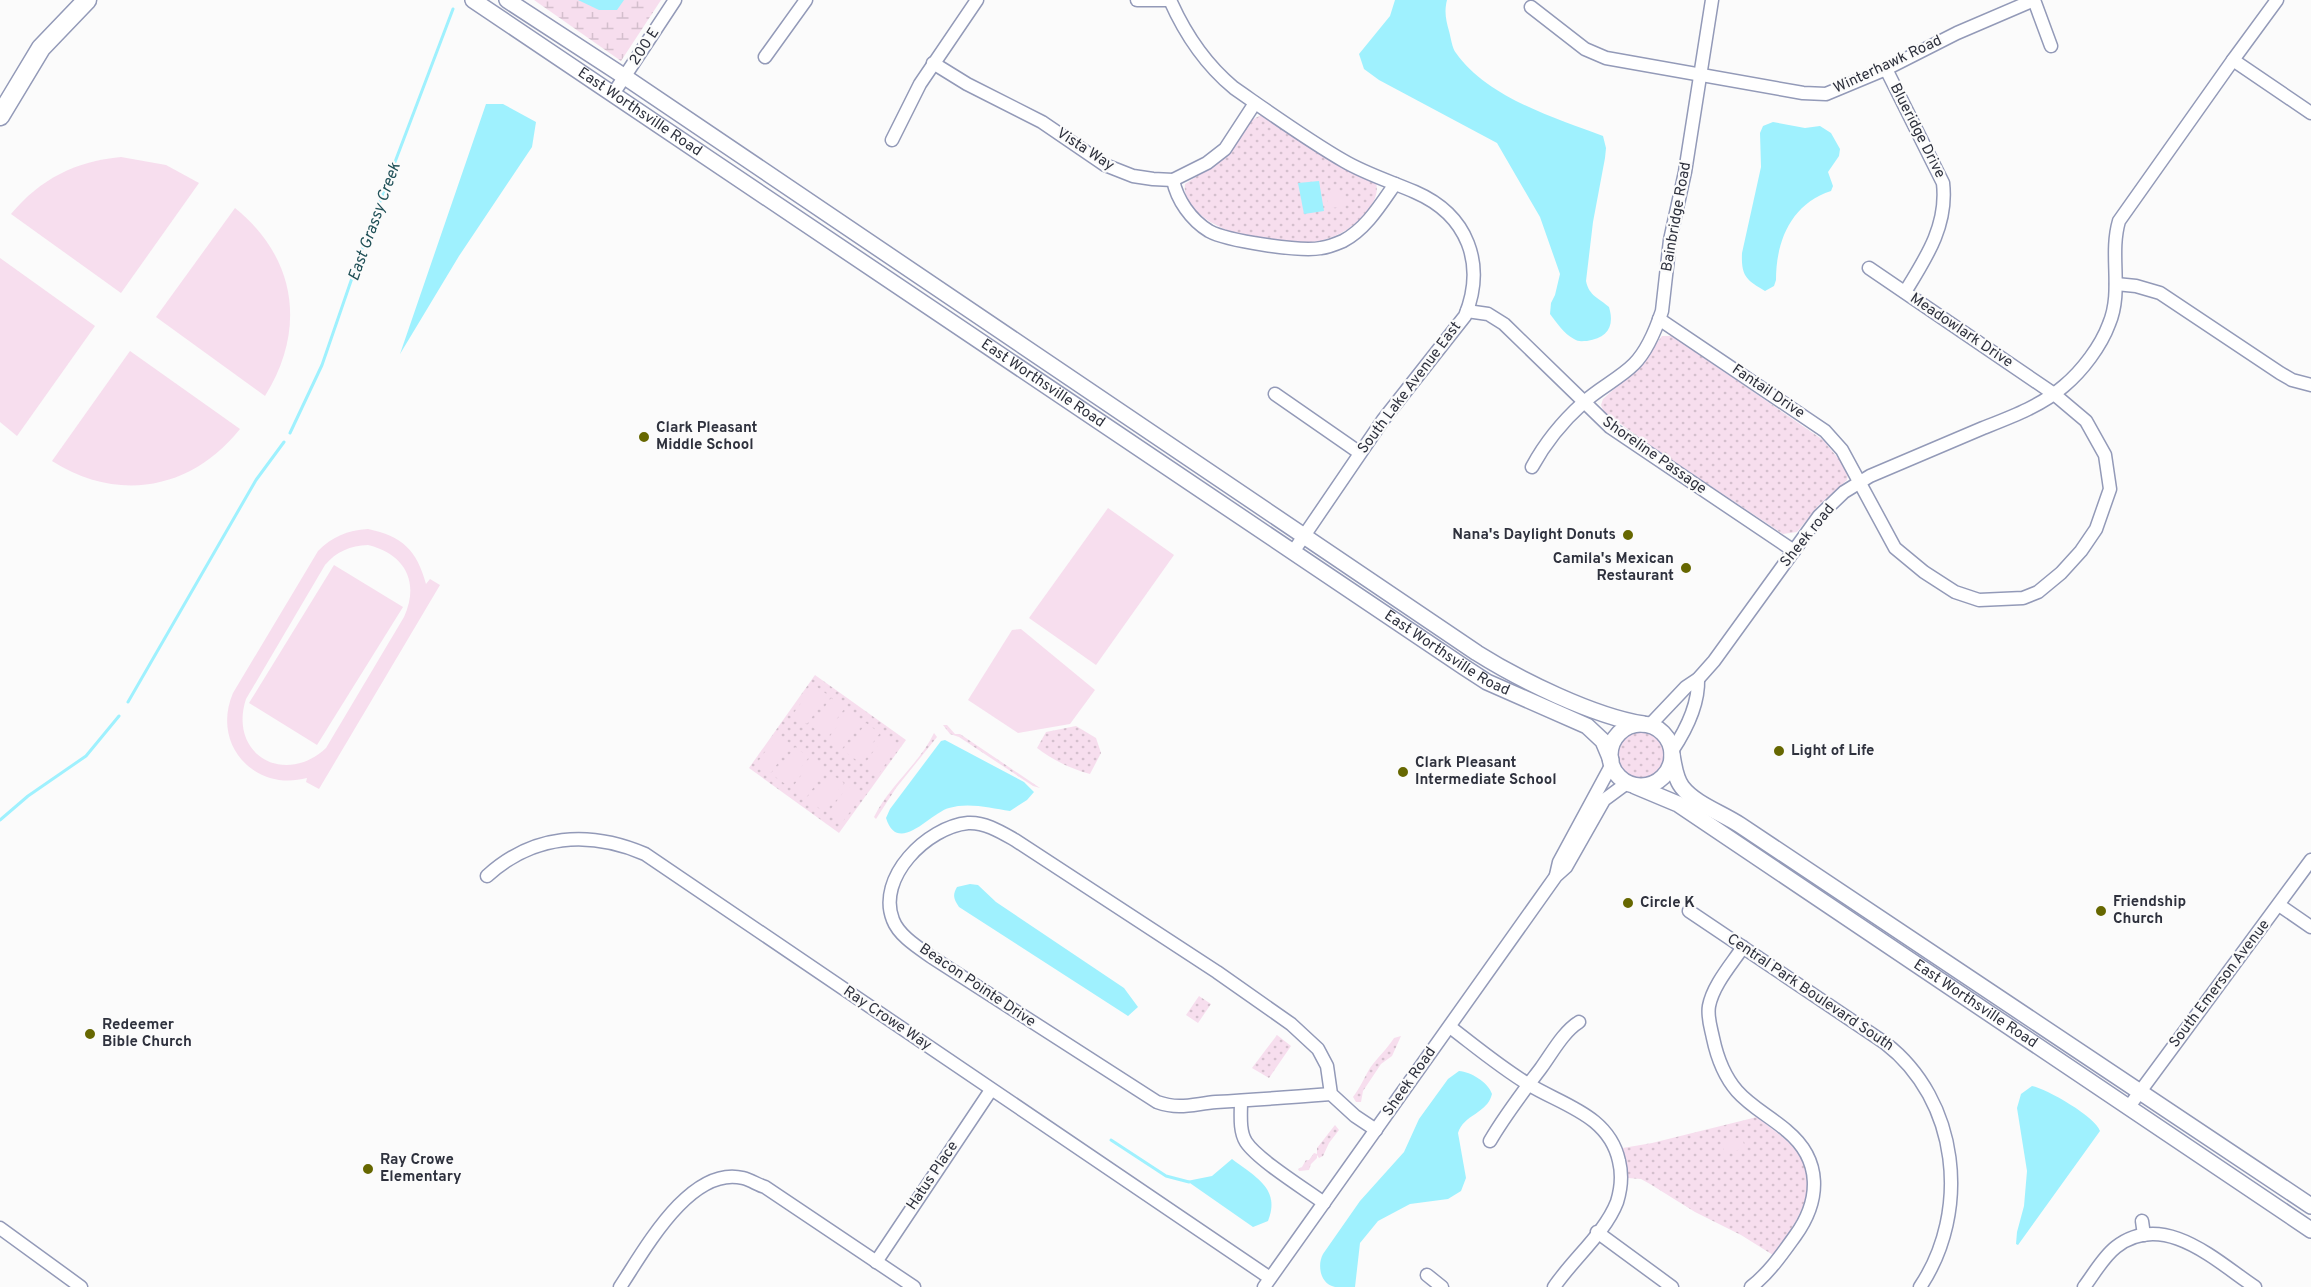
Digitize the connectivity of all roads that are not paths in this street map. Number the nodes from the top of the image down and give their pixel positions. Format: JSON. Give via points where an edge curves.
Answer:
{"nodes":[{"id":1,"x":87,"y":0,"type":"edge"},
{"id":2,"x":473,"y":0,"type":"edge"},
{"id":3,"x":507,"y":0,"type":"edge"},
{"id":4,"x":675,"y":0,"type":"edge"},
{"id":5,"x":806,"y":0,"type":"edge"},
{"id":6,"x":977,"y":0,"type":"edge"},
{"id":7,"x":1137,"y":0,"type":"edge"},
{"id":8,"x":1169,"y":0,"type":"edge"},
{"id":9,"x":1712,"y":0,"type":"edge"},
{"id":10,"x":2034,"y":0,"type":"edge"},
{"id":11,"x":2277,"y":0,"type":"edge"},
{"id":12,"x":1531,"y":7,"type":"dead end"},
{"id":13,"x":2051,"y":46,"type":"dead end"},
{"id":14,"x":765,"y":57,"type":"dead end"},
{"id":15,"x":2233,"y":60,"type":"junction"},
{"id":16,"x":933,"y":63,"type":"junction"},
{"id":17,"x":1886,"y":69,"type":"junction"},
{"id":18,"x":1700,"y":75,"type":"junction"},
{"id":19,"x":625,"y":77,"type":"junction"},
{"id":20,"x":613,"y":94,"type":"junction"},
{"id":21,"x":1255,"y":103,"type":"junction"},
{"id":22,"x":2311,"y":113,"type":"edge"},
{"id":23,"x":0,"y":116,"type":"edge"},
{"id":24,"x":892,"y":140,"type":"dead end"},
{"id":25,"x":1173,"y":180,"type":"junction"},
{"id":26,"x":1395,"y":184,"type":"junction"},
{"id":27,"x":1869,"y":268,"type":"dead end"},
{"id":28,"x":2116,"y":284,"type":"junction"},
{"id":29,"x":1905,"y":292,"type":"junction"},
{"id":30,"x":1467,"y":311,"type":"junction"},
{"id":31,"x":1659,"y":319,"type":"junction"},
{"id":32,"x":2311,"y":385,"type":"edge"},
{"id":33,"x":1275,"y":394,"type":"dead end"},
{"id":34,"x":2054,"y":394,"type":"junction"},
{"id":35,"x":1583,"y":402,"type":"junction"},
{"id":36,"x":1360,"y":453,"type":"junction"},
{"id":37,"x":1532,"y":467,"type":"dead end"},
{"id":38,"x":1860,"y":482,"type":"junction"},
{"id":39,"x":1304,"y":535,"type":"junction"},
{"id":40,"x":1794,"y":551,"type":"junction"},
{"id":41,"x":1293,"y":552,"type":"junction"},
{"id":42,"x":1698,"y":680,"type":"junction"},
{"id":43,"x":1646,"y":725,"type":"junction"},
{"id":44,"x":1672,"y":753,"type":"junction"},
{"id":45,"x":1611,"y":762,"type":"junction"},
{"id":46,"x":1631,"y":784,"type":"junction"},
{"id":47,"x":2311,"y":860,"type":"edge"},
{"id":48,"x":487,"y":876,"type":"dead end"},
{"id":49,"x":1556,"y":876,"type":"junction"},
{"id":50,"x":2280,"y":905,"type":"junction"},
{"id":51,"x":1689,"y":911,"type":"dead end"},
{"id":52,"x":2311,"y":927,"type":"edge"},
{"id":53,"x":1743,"y":947,"type":"junction"},
{"id":54,"x":1579,"y":1022,"type":"dead end"},
{"id":55,"x":1450,"y":1027,"type":"junction"},
{"id":56,"x":1529,"y":1084,"type":"junction"},
{"id":57,"x":991,"y":1090,"type":"junction"},
{"id":58,"x":2141,"y":1091,"type":"junction"},
{"id":59,"x":1331,"y":1094,"type":"junction"},
{"id":60,"x":1241,"y":1101,"type":"junction"},
{"id":61,"x":2128,"y":1108,"type":"junction"},
{"id":62,"x":1376,"y":1130,"type":"junction"},
{"id":63,"x":1490,"y":1141,"type":"dead end"},
{"id":64,"x":1324,"y":1203,"type":"junction"},
{"id":65,"x":2311,"y":1206,"type":"edge"},
{"id":66,"x":2142,"y":1221,"type":"dead end"},
{"id":67,"x":0,"y":1228,"type":"edge"},
{"id":68,"x":2311,"y":1230,"type":"edge"},
{"id":69,"x":1597,"y":1233,"type":"junction"},
{"id":70,"x":2144,"y":1235,"type":"junction"},
{"id":71,"x":876,"y":1262,"type":"junction"},
{"id":72,"x":1427,"y":1275,"type":"dead end"},
{"id":73,"x":1267,"y":1283,"type":"edge"},
{"id":74,"x":2253,"y":1286,"type":"edge"},
{"id":75,"x":81,"y":1287,"type":"edge"},
{"id":76,"x":620,"y":1287,"type":"edge"},
{"id":77,"x":914,"y":1287,"type":"edge"},
{"id":78,"x":1442,"y":1287,"type":"edge"},
{"id":79,"x":1554,"y":1287,"type":"edge"},
{"id":80,"x":1672,"y":1287,"type":"edge"},
{"id":81,"x":1751,"y":1287,"type":"edge"},
{"id":82,"x":1920,"y":1287,"type":"edge"},
{"id":83,"x":2085,"y":1287,"type":"edge"}],
"edges":[{"from":1,"to":23,"type":"highway","via":[[41,48]]},
{"from":2,"to":20,"type":"main road","name":"East Worthsville Road"},
{"from":3,"to":19,"type":"main road","name":"East Worthsville Road"},
{"from":4,"to":19,"type":"street","name":"200 E"},
{"from":5,"to":14,"type":"street"},
{"from":6,"to":16,"type":"street"},
{"from":7,"to":8,"type":"street"},
{"from":8,"to":21,"type":"street","name":"South Lake Avenue East","via":[[1193,44],[1217,75]]},
{"from":9,"to":18,"type":"street","name":"Bainbridge Road"},
{"from":10,"to":13,"type":"street"},
{"from":10,"to":17,"type":"street","name":"Winterhawk Road"},
{"from":11,"to":15,"type":"street","name":"Sheek road"},
{"from":12,"to":18,"type":"street","name":"Winterhawk Road","via":[[1585,49],[1606,58]]},
{"from":15,"to":22,"type":"street"},
{"from":15,"to":28,"type":"street","name":"Sheek road","via":[[2119,221],[2114,245]]},
{"from":16,"to":24,"type":"street"},
{"from":16,"to":25,"type":"street","name":"Vista Way","via":[[1042,122],[1116,170]]},
{"from":17,"to":18,"type":"street","name":"Winterhawk Road","via":[[1826,94]]},
{"from":17,"to":29,"type":"street","name":"Blueridge Drive","via":[[1943,183],[1946,201],[1935,240]]},
{"from":18,"to":31,"type":"street","name":"Bainbridge Road"},
{"from":19,"to":20,"type":"street","name":"200 E"},
{"from":19,"to":39,"type":"main road","name":"East Worthsville Road"},
{"from":20,"to":41,"type":"main road","name":"East Worthsville Road"},
{"from":21,"to":25,"type":"street","via":[[1225,149],[1194,171]]},
{"from":21,"to":26,"type":"street","name":"South Lake Avenue East","via":[[1347,163]]},
{"from":25,"to":26,"type":"street","via":[[1183,206],[1209,230],[1235,239],[1320,249],[1359,230]]},
{"from":26,"to":30,"type":"street","name":"South Lake Avenue East","via":[[1435,204],[1462,230],[1472,250],[1475,273]]},
{"from":27,"to":29,"type":"street","name":"Meadowlark Drive"},
{"from":28,"to":32,"type":"street","via":[[2160,293],[2280,373]]},
{"from":28,"to":34,"type":"street","name":"Sheek road","via":[[2114,308],[2100,341],[2080,369]]},
{"from":29,"to":34,"type":"street","name":"Meadowlark Drive"},
{"from":30,"to":35,"type":"street","name":"Shoreline Passage","via":[[1488,314],[1504,324]]},
{"from":30,"to":36,"type":"street","name":"South Lake Avenue East"},
{"from":31,"to":35,"type":"street","name":"Bainbridge Road","via":[[1635,363]]},
{"from":31,"to":38,"type":"street","name":"Fantail Drive","via":[[1825,431],[1842,450]]},
{"from":33,"to":36,"type":"street"},
{"from":34,"to":38,"type":"street","name":"Sheek road"},
{"from":34,"to":38,"type":"street","name":"Meadowlark Drive","via":[[2086,421],[2096,437],[2104,455],[2110,489],[2096,529],[2061,573],[2038,592],[2023,598],[1979,600],[1955,592],[1895,548]]},
{"from":35,"to":37,"type":"street","name":"Bainbridge Road","via":[[1544,446]]},
{"from":35,"to":40,"type":"street","name":"Shoreline Passage","via":[[1610,427]]},
{"from":36,"to":39,"type":"street","name":"South Lake Avenue East"},
{"from":38,"to":40,"type":"street","name":"Sheek road","via":[[1819,516]]},
{"from":39,"to":41,"type":"street","name":"South Lake Avenue East"},
{"from":39,"to":43,"type":"main road","name":"East Worthsville Road","via":[[1502,668],[1615,718]]},
{"from":40,"to":42,"type":"street","name":"Sheek road"},
{"from":41,"to":45,"type":"main road","name":"East Worthsville Road","via":[[1487,682],[1587,726],[1603,741]]},
{"from":42,"to":43,"type":"street","name":"Sheek road"},
{"from":42,"to":44,"type":"street","name":"Sheek road","via":[[1699,695]]},
{"from":43,"to":44,"type":"main road","via":[[1666,737]]},
{"from":43,"to":45,"type":"main road","via":[[1618,734],[1610,751]]},
{"from":44,"to":46,"type":"main road","via":[[1671,764],[1661,779],[1644,786]]},
{"from":44,"to":58,"type":"main road","name":"East Worthsville Road","via":[[1679,782],[1688,793]]},
{"from":45,"to":46,"type":"main road","via":[[1619,777]]},
{"from":45,"to":49,"type":"street","name":"Sheek Road","via":[[1558,862]]},
{"from":46,"to":49,"type":"street","name":"Sheek Road","via":[[1604,800],[1566,867]]},
{"from":46,"to":61,"type":"main road","name":"East Worthsville Road","via":[[1678,804]]},
{"from":47,"to":50,"type":"street","name":"South Emerson Avenue"},
{"from":48,"to":57,"type":"street","name":"Ray Crowe Way","via":[[519,853],[568,838],[628,846]]},
{"from":49,"to":55,"type":"street","name":"Sheek Road"},
{"from":50,"to":52,"type":"street"},
{"from":50,"to":58,"type":"street","name":"South Emerson Avenue"},
{"from":51,"to":53,"type":"street","name":"Central Park Boulevard South"},
{"from":53,"to":81,"type":"street","via":[[1714,991],[1709,1008],[1716,1050],[1724,1073],[1736,1090],[1804,1149],[1814,1182],[1813,1203],[1806,1221],[1772,1267]]},
{"from":53,"to":82,"type":"street","name":"Central Park Boulevard South","via":[[1896,1051],[1914,1070],[1934,1103],[1948,1149],[1952,1191],[1945,1234],[1934,1265]]},
{"from":54,"to":56,"type":"street","via":[[1563,1037]]},
{"from":55,"to":56,"type":"street"},
{"from":55,"to":62,"type":"street","name":"Sheek Road"},
{"from":56,"to":63,"type":"street"},
{"from":56,"to":69,"type":"street","via":[[1590,1117],[1611,1139],[1620,1168],[1620,1189],[1612,1212]]},
{"from":57,"to":71,"type":"street","name":"Hatus Place"},
{"from":57,"to":73,"type":"street","name":"Ray Crowe Way"},
{"from":58,"to":61,"type":"street","name":"South Emerson Avenue"},
{"from":58,"to":65,"type":"main road","name":"East Worthsville Road"},
{"from":59,"to":60,"type":"street","name":"Beacon Pointe Drive"},
{"from":59,"to":60,"type":"street","name":"Beacon Pointe Drive","via":[[1327,1066],[1318,1049],[1291,1024],[1015,840],[989,826],[970,823],[927,838],[910,855],[888,900],[893,922],[924,951],[1157,1102],[1185,1107]]},
{"from":59,"to":62,"type":"street"},
{"from":60,"to":64,"type":"street","via":[[1245,1141]]},
{"from":61,"to":68,"type":"main road","name":"East Worthsville Road"},
{"from":62,"to":64,"type":"street","name":"Sheek Road"},
{"from":64,"to":73,"type":"street","name":"Sheek Road"},
{"from":66,"to":70,"type":"street"},
{"from":67,"to":75,"type":"street"},
{"from":69,"to":79,"type":"street"},
{"from":69,"to":80,"type":"street"},
{"from":70,"to":74,"type":"street","via":[[2179,1238]]},
{"from":70,"to":83,"type":"street","via":[[2115,1247]]},
{"from":71,"to":76,"type":"street","via":[[765,1187],[742,1178],[721,1179],[684,1198]]},
{"from":71,"to":77,"type":"street"},
{"from":72,"to":78,"type":"street"}]}
